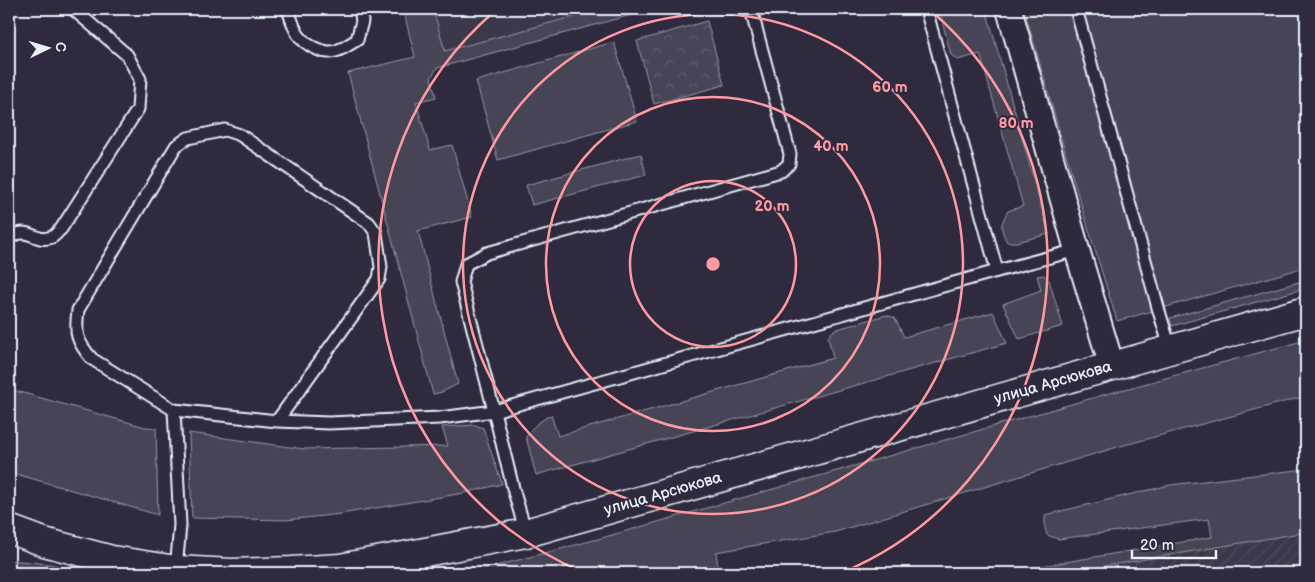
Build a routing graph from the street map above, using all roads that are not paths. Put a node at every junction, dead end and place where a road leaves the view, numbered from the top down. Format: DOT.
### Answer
graph roads {
  1 [pos="73,9"];
  2 [pos="288,9"];
  3 [pos="360,9"];
  4 [pos="926,9"];
  5 [pos="1009,9"];
  6 [pos="1076,9"];
  7 [pos="753,17"];
  8 [pos="9,238"];
  9 [pos="1077,250"];
  10 [pos="997,271"];
  11 [pos="1306,312"];
  12 [pos="1171,350"];
  13 [pos="1112,367"];
  14 [pos="174,410"];
  15 [pos="494,411"];
  16 [pos="277,421"];
  17 [pos="9,529"];
  18 [pos="526,533"];
  19 [pos="176,570"];
  1 -- 8 [label="lane"];
  2 -- 3 [label="lane"];
  4 -- 10 [label="lane"];
  5 -- 9 [label="street"];
  6 -- 12 [label="lane"];
  7 -- 15 [label="lane"];
  9 -- 10 [label="lane"];
  9 -- 13 [label="street"];
  10 -- 15 [label="lane"];
  11 -- 12 [label="street, улица Арсюкова"];
  12 -- 13 [label="street, улица Арсюкова"];
  13 -- 18 [label="street, улица Арсюкова"];
  14 -- 16 [label="lane"];
  14 -- 16 [label="lane"];
  14 -- 19 [label="lane"];
  15 -- 16 [label="lane"];
  15 -- 18 [label="lane"];
  17 -- 19 [label="street, улица Арсюкова"];
  18 -- 19 [label="street, улица Арсюкова"];
}
